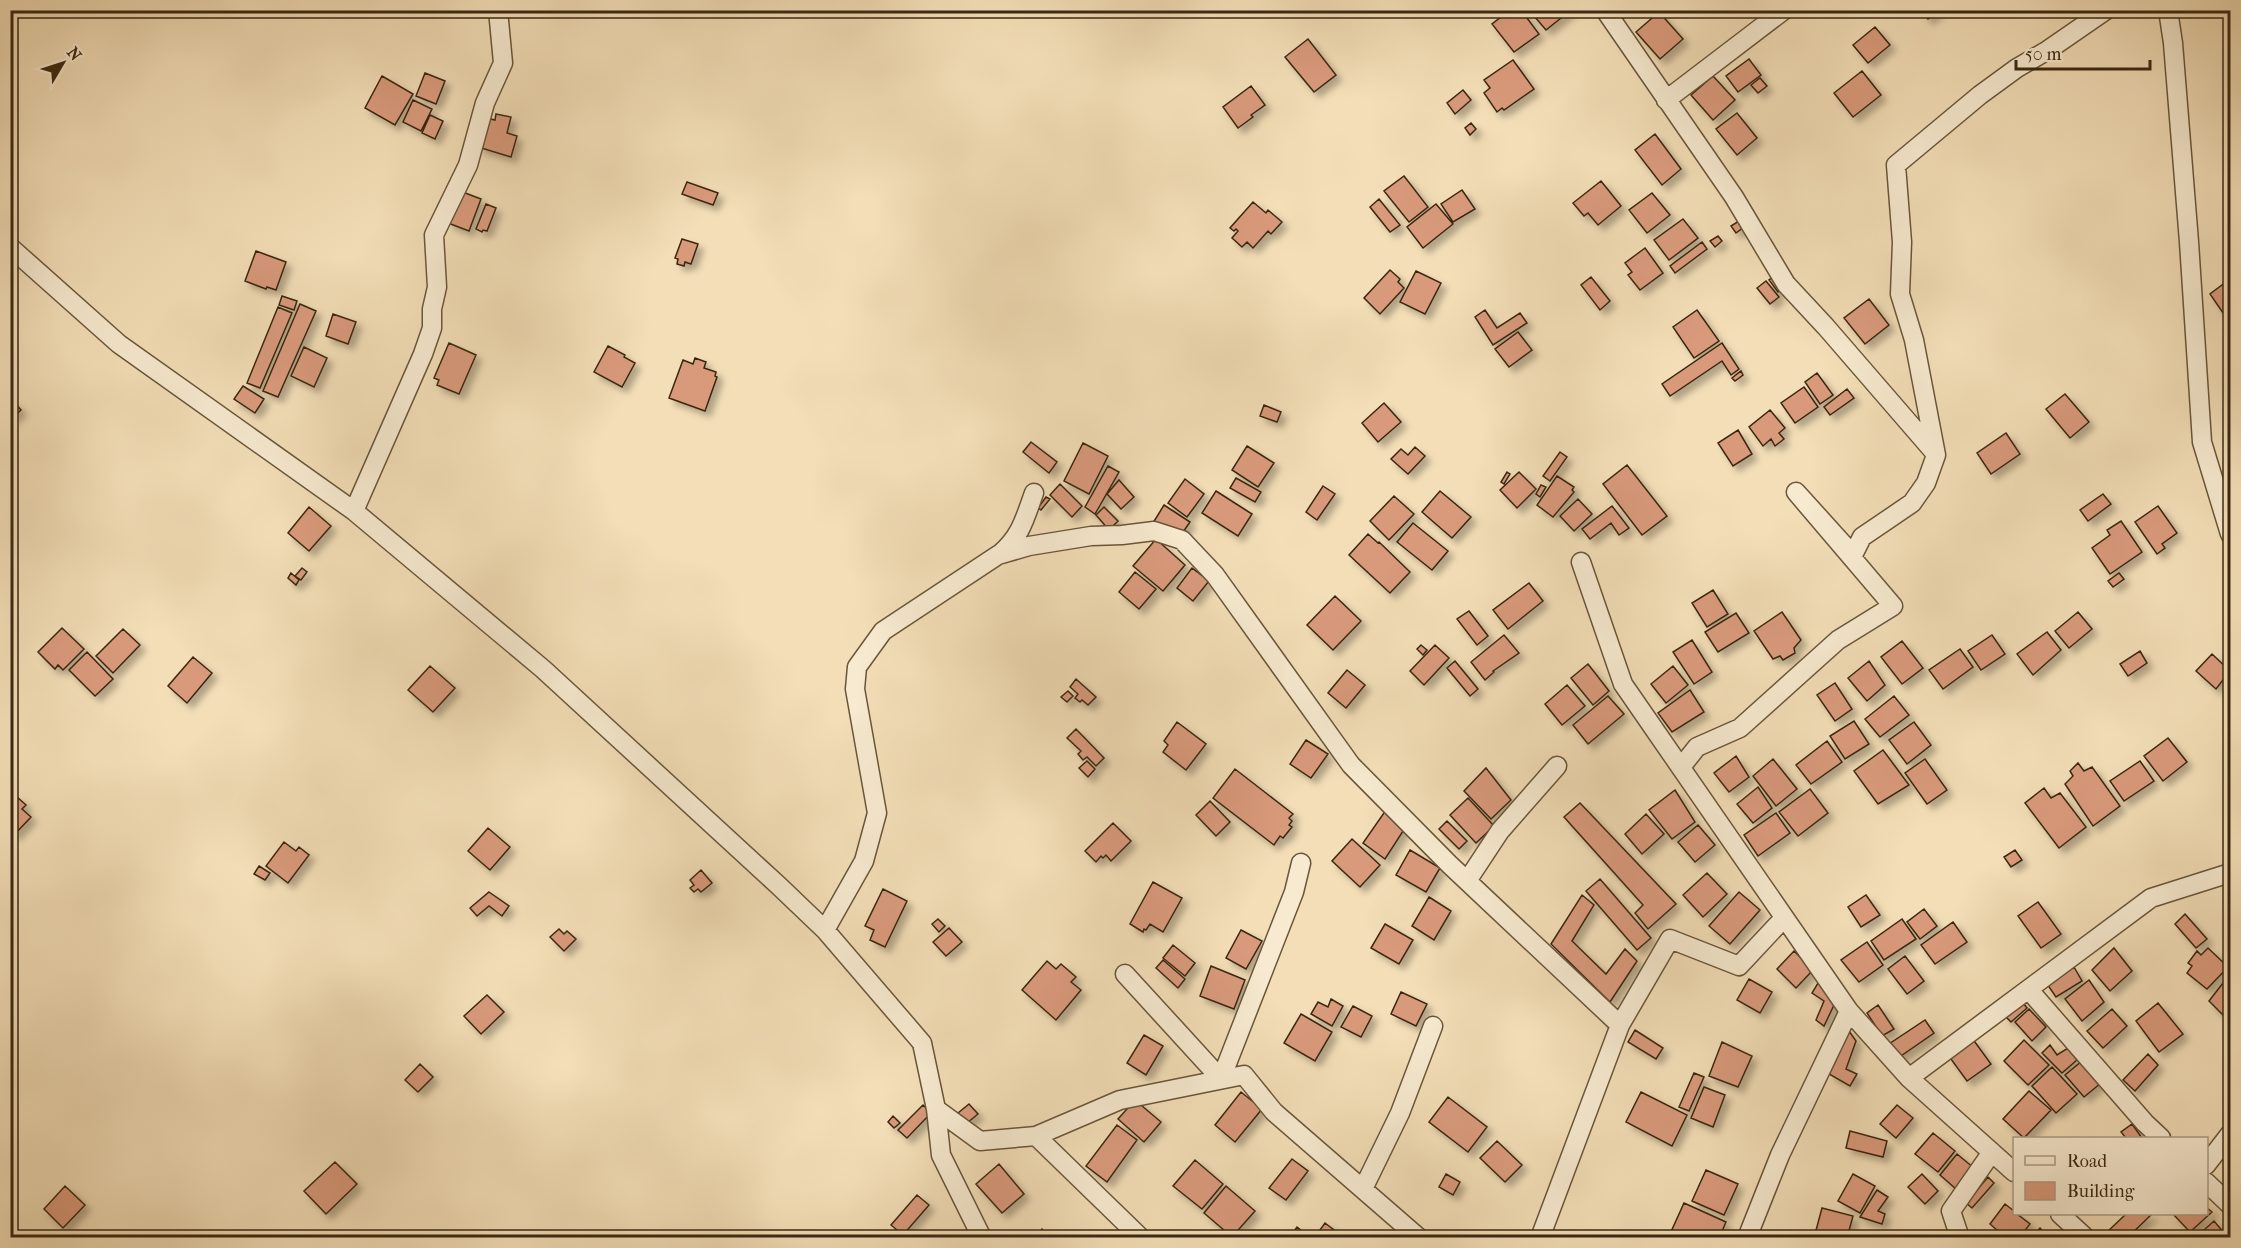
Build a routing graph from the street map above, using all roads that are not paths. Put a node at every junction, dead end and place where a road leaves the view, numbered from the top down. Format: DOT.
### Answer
graph roads {
  1 [pos="498,10"];
  2 [pos="1605,10"];
  3 [pos="1784,10"];
  4 [pos="2106,10"];
  5 [pos="2168,10"];
  6 [pos="1666,100"];
  7 [pos="10,247"];
  8 [pos="1936,455"];
  9 [pos="1034,493"];
  10 [pos="354,511"];
  11 [pos="2230,534"];
  12 [pos="998,555"];
  13 [pos="1581,562"];
  14 [pos="1557,766"];
  15 [pos="1681,767"];
  16 [pos="1301,863"];
  17 [pos="2230,873"];
  18 [pos="1467,881"];
  19 [pos="1784,918"];
  20 [pos="825,930"];
  21 [pos="1125,974"];
  22 [pos="2029,990"];
  23 [pos="1849,1011"];
  24 [pos="1620,1025"];
  25 [pos="1433,1026"];
  26 [pos="1909,1078"];
  27 [pos="1221,1079"];
  28 [pos="936,1109"];
  29 [pos="2230,1134"];
  30 [pos="1036,1136"];
  31 [pos="2160,1137"];
  32 [pos="1992,1152"];
  33 [pos="2208,1162"];
  34 [pos="2013,1171"];
  35 [pos="2208,1184"];
  36 [pos="1363,1189"];
  37 [pos="2230,1205"];
  38 [pos="2061,1215"];
  39 [pos="982,1238"];
  40 [pos="1141,1238"];
  41 [pos="1419,1238"];
  42 [pos="1540,1238"];
  43 [pos="1747,1238"];
  44 [pos="1960,1238"];
  45 [pos="2086,1238"];
  1 -- 10 [label="street"];
  2 -- 6 [label="street"];
  3 -- 6 [label="street"];
  4 -- 8 [label="street"];
  5 -- 11 [label="street"];
  6 -- 8 [label="street"];
  7 -- 10 [label="street"];
  8 -- 15 [label="street"];
  9 -- 12 [label="street"];
  10 -- 20 [label="street"];
  12 -- 18 [label="street"];
  12 -- 20 [label="street"];
  13 -- 15 [label="street"];
  14 -- 18 [label="street"];
  15 -- 19 [label="street"];
  16 -- 27 [label="street"];
  17 -- 22 [label="street"];
  18 -- 24 [label="street"];
  19 -- 23 [label="street"];
  19 -- 24 [label="street"];
  20 -- 28 [label="street"];
  21 -- 27 [label="street"];
  22 -- 26 [label="street"];
  22 -- 31 [label="street"];
  23 -- 26 [label="street"];
  23 -- 43 [label="street"];
  24 -- 42 [label="street"];
  25 -- 36 [label="street"];
  26 -- 32 [label="street"];
  27 -- 30 [label="street"];
  27 -- 36 [label="street"];
  28 -- 30 [label="street"];
  28 -- 39 [label="street"];
  29 -- 33 [label="street"];
  30 -- 40 [label="street"];
  32 -- 34 [label="street"];
  32 -- 44 [label="street"];
  35 -- 37 [label="street"];
  36 -- 41 [label="street"];
  38 -- 45 [label="street"];
}
